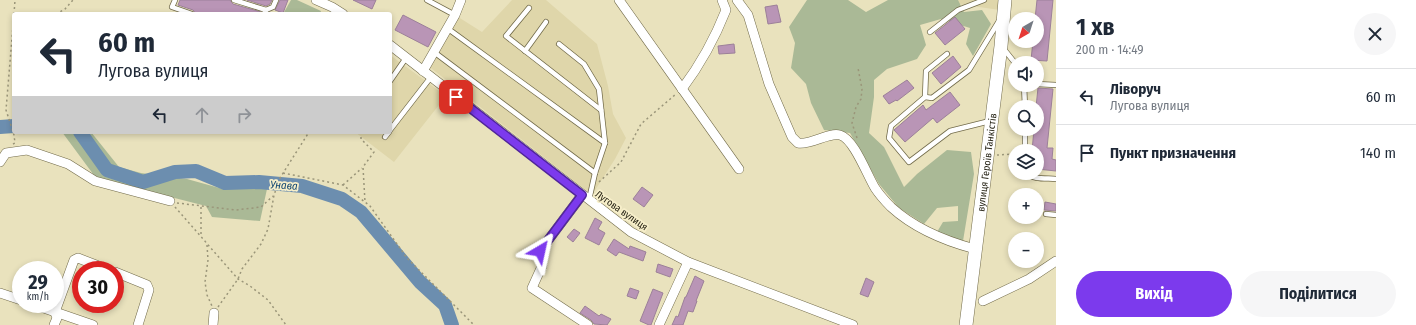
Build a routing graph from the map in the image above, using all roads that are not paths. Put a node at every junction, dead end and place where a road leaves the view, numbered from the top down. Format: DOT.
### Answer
graph roads {
  1 [pos="175,0"];
  2 [pos="234,0"];
  3 [pos="276,0"];
  4 [pos="316,0"];
  5 [pos="427,0"];
  6 [pos="461,0"];
  7 [pos="619,0"];
  8 [pos="722,0"];
  9 [pos="737,0"];
  10 [pos="984,0"];
  11 [pos="1005,6"];
  12 [pos="529,8"];
  13 [pos="186,12"];
  14 [pos="265,12"];
  15 [pos="340,12"];
  16 [pos="455,15"];
  17 [pos="546,22"];
  18 [pos="447,28"];
  19 [pos="930,32"];
  20 [pos="559,44"];
  21 [pos="1001,46"];
  22 [pos="392,47"];
  23 [pos="525,51"];
  24 [pos="434,52"];
  25 [pos="947,54"];
  26 [pos="1009,56"];
  27 [pos="406,58"];
  28 [pos="423,71"];
  29 [pos="431,77"];
  30 [pos="392,78"];
  31 [pos="1044,84"];
  32 [pos="1056,85"];
  33 [pos="682,89"];
  34 [pos="924,97"];
  35 [pos="601,110"];
  36 [pos="991,121"];
  37 [pos="392,127"];
  38 [pos="387,134"];
  39 [pos="385,137"];
  40 [pos="605,143"];
  41 [pos="0,162"];
  42 [pos="739,169"];
  43 [pos="595,173"];
  44 [pos="1044,178"];
  45 [pos="1056,179"];
  46 [pos="582,195"];
  47 [pos="589,200"];
  48 [pos="170,201"];
  49 [pos="1046,214"];
  50 [pos="1056,215"];
  51 [pos="975,249"];
  52 [pos="74,261"];
  53 [pos="86,261"];
  54 [pos="1056,261"];
  55 [pos="688,262"];
  56 [pos="72,265"];
  57 [pos="124,276"];
  58 [pos="64,287"];
  59 [pos="0,293"];
  60 [pos="12,297"];
  61 [pos="983,301"];
  62 [pos="55,313"];
  63 [pos="58,313"];
  64 [pos="214,313"];
  65 [pos="54,325"];
  66 [pos="94,325"];
  67 [pos="138,325"];
  68 [pos="213,325"];
  69 [pos="588,325"];
  70 [pos="659,325"];
  71 [pos="853,325"];
  72 [pos="966,325"];
  1 -- 13 [label="lane"];
  2 -- 14 [label="lane"];
  3 -- 14 [label="lane"];
  4 -- 15 [label="street"];
  5 -- 16 [label="lane"];
  6 -- 16 [label="street"];
  7 -- 33 [label="street"];
  8 -- 33 [label="street"];
  9 -- 51 [label="street"];
  10 -- 19 [label="lane"];
  11 -- 21 [label="main road, вулиця Героїв Танкістів"];
  11 -- 34 [label="lane"];
  12 -- 23 [label="lane"];
  16 -- 18 [label="street"];
  17 -- 23 [label="lane"];
  18 -- 24 [label="street"];
  18 -- 40 [label="lane"];
  20 -- 35 [label="lane"];
  21 -- 26 [label="lane"];
  21 -- 36 [label="main road, вулиця Героїв Танкістів"];
  22 -- 27 [label="street, Лугова вулиця"];
  23 -- 35 [label="lane"];
  24 -- 28 [label="street"];
  24 -- 43 [label="lane"];
  25 -- 34 [label="lane"];
  27 -- 28 [label="street, Лугова вулиця"];
  27 -- 30 [label="lane"];
  28 -- 29 [label="street, Лугова вулиця"];
  29 -- 37 [label="lane"];
  29 -- 46 [label="street, Лугова вулиця"];
  31 -- 32 [label="lane"];
  33 -- 42 [label="street"];
  34 -- 36 [label="lane"];
  35 -- 40 [label="lane"];
  36 -- 51 [label="main road, вулиця Героїв Танкістів"];
  38 -- 39 [label="lane"];
  40 -- 43 [label="lane"];
  41 -- 48 [label="street"];
  43 -- 47 [label="lane"];
  44 -- 45 [label="lane"];
  46 -- 47 [label="street, Лугова вулиця"];
  46 -- 69 [label="street"];
  47 -- 55 [label="street, Лугова вулиця"];
  49 -- 50 [label="lane"];
  51 -- 72 [label="main road, вулиця Героїв Танкістів"];
  52 -- 53 [label="street"];
  54 -- 61 [label="street"];
  55 -- 70 [label="street"];
  55 -- 71 [label="street, Лугова вулиця"];
  56 -- 58 [label="street"];
  57 -- 67 [label="street"];
  59 -- 60 [label="street"];
  62 -- 65 [label="street"];
  63 -- 66 [label="street"];
  64 -- 68 [label="street"];
}
